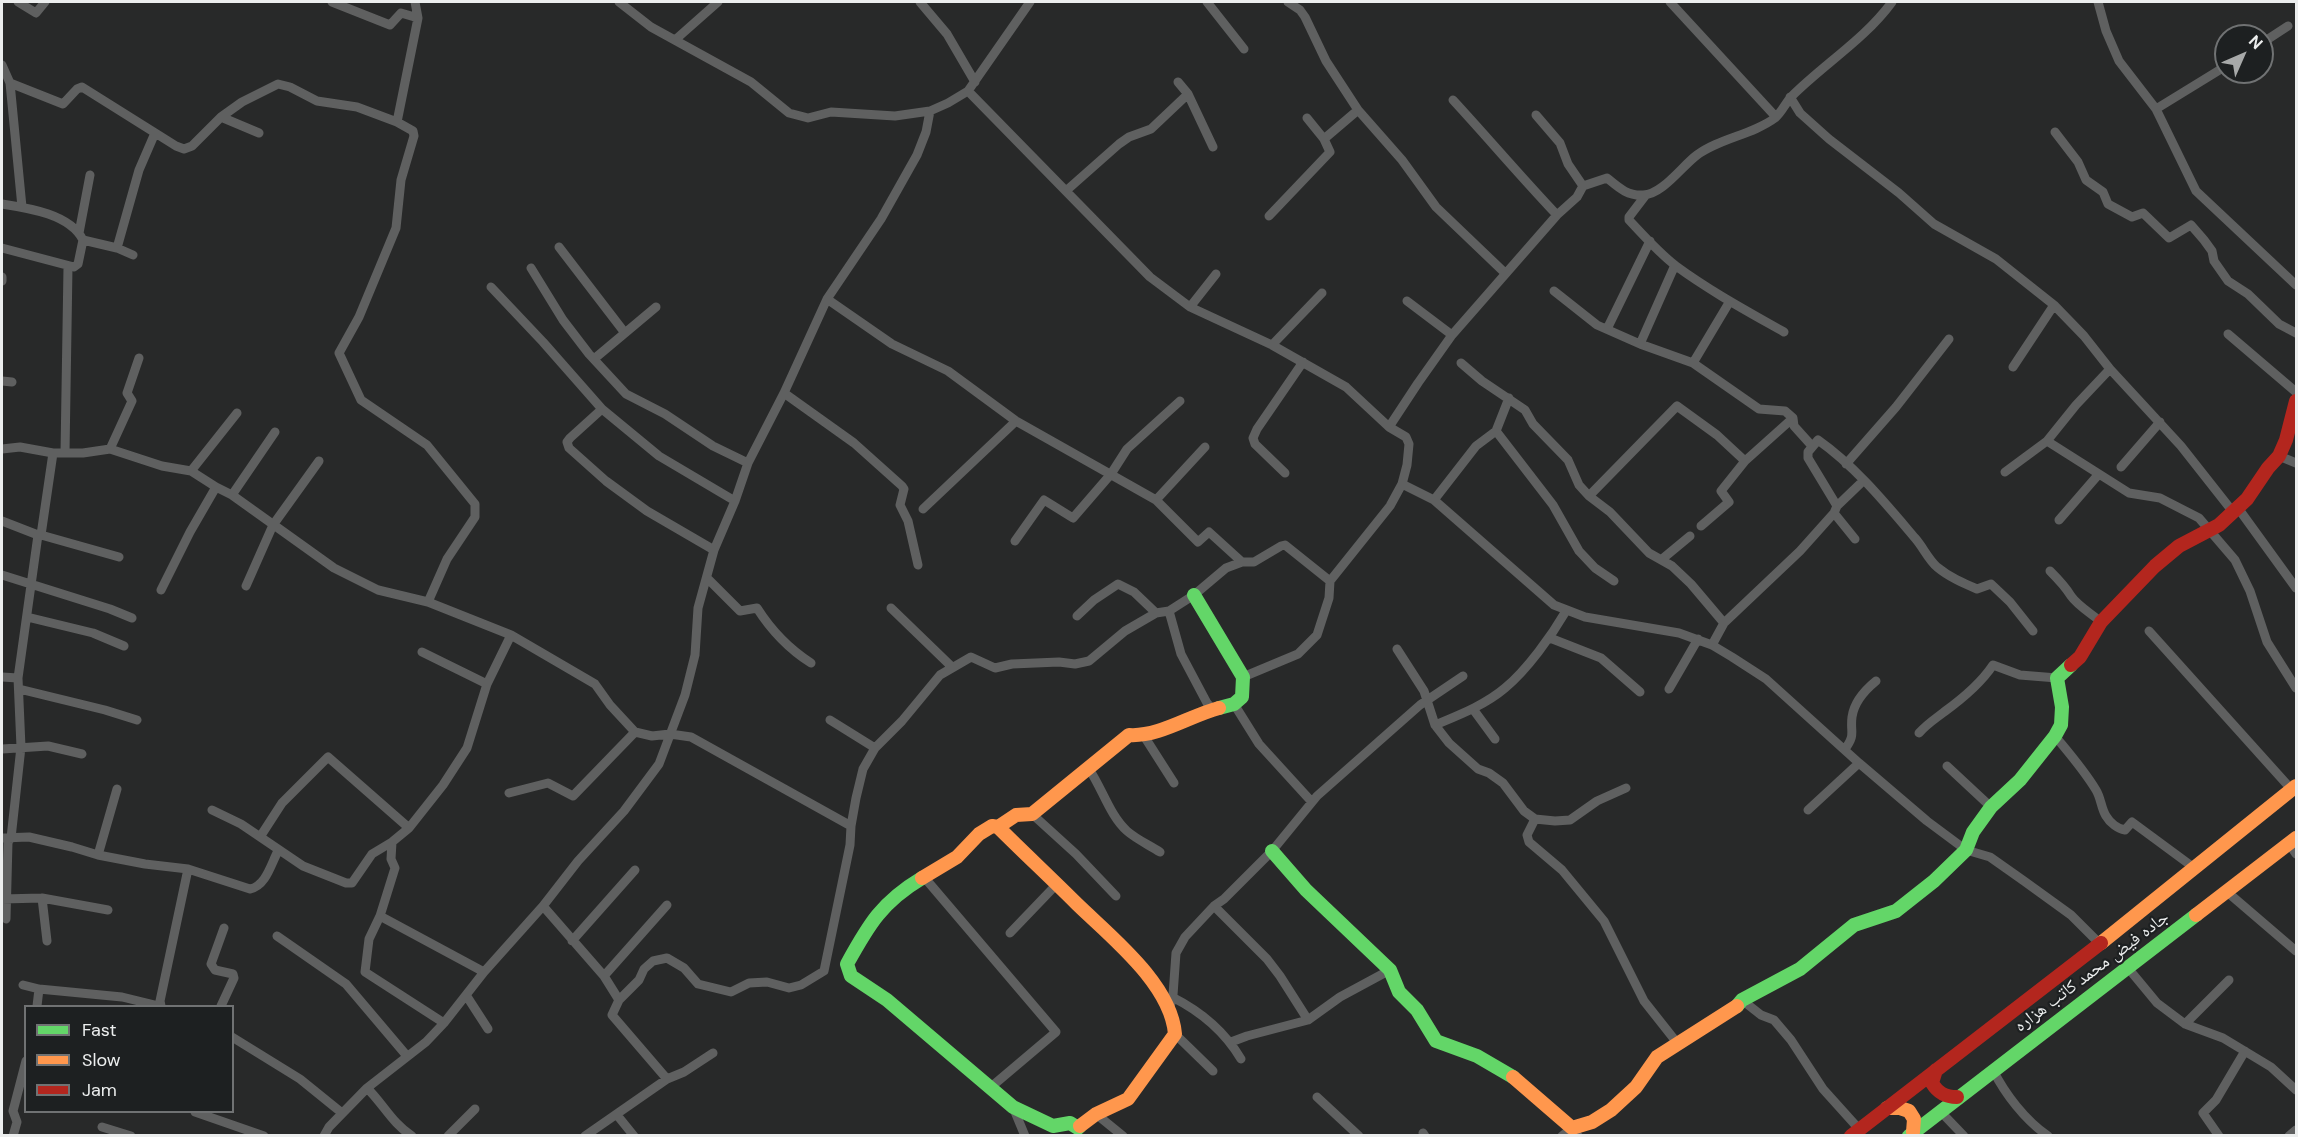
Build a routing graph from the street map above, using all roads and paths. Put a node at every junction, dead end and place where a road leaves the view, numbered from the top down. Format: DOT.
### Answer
graph roads {
  1 [pos="18,2"];
  2 [pos="45,2"];
  3 [pos="332,2"];
  4 [pos="415,2"];
  5 [pos="619,2"];
  6 [pos="718,2"];
  7 [pos="920,2"];
  8 [pos="1030,2"];
  9 [pos="1207,2"];
  10 [pos="1288,2"];
  11 [pos="1670,2"];
  12 [pos="1892,2"];
  13 [pos="2098,2"];
  14 [pos="418,18"];
  15 [pos="2288,26"];
  16 [pos="2274,35"];
  17 [pos="675,40"];
  18 [pos="1244,49"];
  19 [pos="2,65"];
  20 [pos="2214,74"];
  21 [pos="975,82"];
  22 [pos="1178,82"];
  23 [pos="10,83"];
  24 [pos="968,91"];
  25 [pos="1188,94"];
  26 [pos="1790,97"];
  27 [pos="1453,100"];
  28 [pos="1358,110"];
  29 [pos="2156,110"];
  30 [pos="930,111"];
  31 [pos="1536,115"];
  32 [pos="221,117"];
  33 [pos="1776,117"];
  34 [pos="1307,118"];
  35 [pos="397,122"];
  36 [pos="2055,132"];
  37 [pos="155,133"];
  38 [pos="259,133"];
  39 [pos="1323,139"];
  40 [pos="1213,147"];
  41 [pos="90,175"];
  42 [pos="1583,186"];
  43 [pos="1067,190"];
  44 [pos="1645,196"];
  45 [pos="2,204"];
  46 [pos="21,207"];
  47 [pos="1557,214"];
  48 [pos="1269,216"];
  49 [pos="81,236"];
  50 [pos="1650,241"];
  51 [pos="559,247"];
  52 [pos="2,248"];
  53 [pos="117,248"];
  54 [pos="133,255"];
  55 [pos="1675,265"];
  56 [pos="68,267"];
  57 [pos="531,268"];
  58 [pos="2296,270"];
  59 [pos="1505,273"];
  60 [pos="1216,274"];
  61 [pos="2288,278"];
  62 [pos="2296,285"];
  63 [pos="490,287"];
  64 [pos="1554,291"];
  65 [pos="1322,293"];
  66 [pos="827,299"];
  67 [pos="1730,301"];
  68 [pos="1407,302"];
  69 [pos="2054,305"];
  70 [pos="1190,306"];
  71 [pos="656,307"];
  72 [pos="1607,329"];
  73 [pos="1784,332"];
  74 [pos="625,333"];
  75 [pos="2296,333"];
  76 [pos="2228,334"];
  77 [pos="1452,335"];
  78 [pos="1949,339"];
  79 [pos="1640,344"];
  80 [pos="1272,345"];
  81 [pos="139,358"];
  82 [pos="594,359"];
  83 [pos="1303,362"];
  84 [pos="1461,363"];
  85 [pos="1693,363"];
  86 [pos="2013,367"];
  87 [pos="2110,369"];
  88 [pos="2296,392"];
  89 [pos="784,393"];
  90 [pos="1509,398"];
  91 [pos="1180,401"];
  92 [pos="2296,401"];
  93 [pos="602,409"];
  94 [pos="237,413"];
  95 [pos="1793,418"];
  96 [pos="1016,421"];
  97 [pos="2160,422"];
  98 [pos="1389,428"];
  99 [pos="1496,431"];
  100 [pos="275,432"];
  101 [pos="2048,441"];
  102 [pos="1812,446"];
  103 [pos="1205,447"];
  104 [pos="110,448"];
  105 [pos="2,449"];
  106 [pos="53,453"];
  107 [pos="65,453"];
  108 [pos="2279,456"];
  109 [pos="319,460"];
  110 [pos="1745,461"];
  111 [pos="748,463"];
  112 [pos="2296,463"];
  113 [pos="1846,464"];
  114 [pos="2121,467"];
  115 [pos="191,471"];
  116 [pos="1285,472"];
  117 [pos="2005,472"];
  118 [pos="1111,474"];
  119 [pos="2098,475"];
  120 [pos="1863,481"];
  121 [pos="1402,484"];
  122 [pos="216,487"];
  123 [pos="232,495"];
  124 [pos="1589,496"];
  125 [pos="1156,500"];
  126 [pos="1434,500"];
  127 [pos="735,501"];
  128 [pos="923,509"];
  129 [pos="1836,509"];
  130 [pos="2236,510"];
  131 [pos="2059,520"];
  132 [pos="2,521"];
  133 [pos="273,525"];
  134 [pos="1701,526"];
  135 [pos="2209,531"];
  136 [pos="40,535"];
  137 [pos="1690,536"];
  138 [pos="1855,539"];
  139 [pos="1015,541"];
  140 [pos="714,550"];
  141 [pos="119,557"];
  142 [pos="1661,560"];
  143 [pos="1242,562"];
  144 [pos="918,565"];
  145 [pos="2050,571"];
  146 [pos="2,575"];
  147 [pos="706,578"];
  148 [pos="1330,581"];
  149 [pos="1614,581"];
  150 [pos="30,586"];
  151 [pos="246,586"];
  152 [pos="2296,588"];
  153 [pos="161,590"];
  154 [pos="1194,594"];
  155 [pos="428,602"];
  156 [pos="891,608"];
  157 [pos="1566,611"];
  158 [pos="1169,612"];
  159 [pos="1156,613"];
  160 [pos="1077,616"];
  161 [pos="27,617"];
  162 [pos="132,618"];
  163 [pos="2101,622"];
  164 [pos="1724,623"];
  165 [pos="2033,630"];
  166 [pos="2149,631"];
  167 [pos="511,635"];
  168 [pos="1550,638"];
  169 [pos="1698,639"];
  170 [pos="1712,645"];
  171 [pos="124,646"];
  172 [pos="1397,649"];
  173 [pos="422,652"];
  174 [pos="811,663"];
  175 [pos="952,668"];
  176 [pos="1463,676"];
  177 [pos="2,677"];
  178 [pos="1243,677"];
  179 [pos="18,678"];
  180 [pos="2057,678"];
  181 [pos="1876,681"];
  182 [pos="487,684"];
  183 [pos="2296,688"];
  184 [pos="19,689"];
  185 [pos="1669,689"];
  186 [pos="1640,692"];
  187 [pos="1427,700"];
  188 [pos="1234,704"];
  189 [pos="1473,709"];
  190 [pos="1213,710"];
  191 [pos="137,720"];
  192 [pos="830,720"];
  193 [pos="1435,725"];
  194 [pos="635,732"];
  195 [pos="1919,733"];
  196 [pos="670,734"];
  197 [pos="1144,736"];
  198 [pos="2055,736"];
  199 [pos="1495,740"];
  200 [pos="21,747"];
  201 [pos="875,748"];
  202 [pos="2,749"];
  203 [pos="1845,749"];
  204 [pos="82,754"];
  205 [pos="1859,763"];
  206 [pos="1947,766"];
  207 [pos="1089,769"];
  208 [pos="1174,783"];
  209 [pos="1626,788"];
  210 [pos="2294,788"];
  211 [pos="117,789"];
  212 [pos="509,793"];
  213 [pos="1311,801"];
  214 [pos="1991,807"];
  215 [pos="212,810"];
  216 [pos="1808,810"];
  217 [pos="1032,814"];
  218 [pos="1535,819"];
  219 [pos="850,826"];
  220 [pos="998,827"];
  221 [pos="409,828"];
  222 [pos="260,837"];
  223 [pos="6,838"];
  224 [pos="392,842"];
  225 [pos="2294,846"];
  226 [pos="278,850"];
  227 [pos="1966,850"];
  228 [pos="1272,851"];
  229 [pos="1160,852"];
  230 [pos="98,855"];
  231 [pos="2193,867"];
  232 [pos="188,869"];
  233 [pos="635,870"];
  234 [pos="924,877"];
  235 [pos="1056,885"];
  236 [pos="2226,891"];
  237 [pos="1116,896"];
  238 [pos="42,898"];
  239 [pos="5,899"];
  240 [pos="667,905"];
  241 [pos="543,906"];
  242 [pos="1214,906"];
  243 [pos="108,909"];
  244 [pos="380,916"];
  245 [pos="6,919"];
  246 [pos="224,928"];
  247 [pos="1010,933"];
  248 [pos="277,936"];
  249 [pos="47,941"];
  250 [pos="572,941"];
  251 [pos="2100,944"];
  252 [pos="2296,951"];
  253 [pos="2128,968"];
  254 [pos="1390,970"];
  255 [pos="484,972"];
  256 [pos="604,976"];
  257 [pos="2229,980"];
  258 [pos="23,985"];
  259 [pos="39,988"];
  260 [pos="466,995"];
  261 [pos="619,1000"];
  262 [pos="1742,1000"];
  263 [pos="121,1002"];
  264 [pos="1170,1004"];
  265 [pos="37,1005"];
  266 [pos="150,1005"];
  267 [pos="160,1005"];
  268 [pos="221,1005"];
  269 [pos="1308,1020"];
  270 [pos="444,1023"];
  271 [pos="2185,1024"];
  272 [pos="488,1029"];
  273 [pos="1175,1034"];
  274 [pos="234,1038"];
  275 [pos="1231,1042"];
  276 [pos="1678,1044"];
  277 [pos="2245,1051"];
  278 [pos="713,1053"];
  279 [pos="407,1056"];
  280 [pos="1241,1059"];
  281 [pos="24,1069"];
  282 [pos="1936,1070"];
  283 [pos="1993,1070"];
  284 [pos="1213,1071"];
  285 [pos="667,1079"];
  286 [pos="991,1087"];
  287 [pos="367,1088"];
  288 [pos="2296,1090"];
  289 [pos="1317,1097"];
  290 [pos="1957,1097"];
  291 [pos="1013,1107"];
  292 [pos="1887,1108"];
  293 [pos="475,1109"];
  294 [pos="1940,1111"];
  295 [pos="198,1113"];
  296 [pos="342,1113"];
  297 [pos="1096,1114"];
  298 [pos="617,1115"];
  299 [pos="102,1127"];
  300 [pos="2296,1130"];
  301 [pos="1078,1132"];
  302 [pos="1855,1132"];
  303 [pos="1570,1133"];
  304 [pos="1911,1134"];
  305 [pos="13,1136"];
  306 [pos="131,1136"];
  307 [pos="264,1136"];
  308 [pos="324,1136"];
  309 [pos="412,1136"];
  310 [pos="448,1136"];
  311 [pos="585,1136"];
  312 [pos="634,1136"];
  313 [pos="1024,1136"];
  314 [pos="1123,1136"];
  315 [pos="1359,1136"];
  316 [pos="1964,1136"];
  317 [pos="2048,1136"];
  318 [pos="2219,1136"];
  319 [pos="2289,1136"];
  1 -- 2 [label="street"];
  3 -- 14 [label="street"];
  4 -- 14 [label="street"];
  5 -- 17 [label="street"];
  6 -- 17 [label="street"];
  7 -- 21 [label="street"];
  8 -- 21 [label="street"];
  9 -- 18 [label="street"];
  10 -- 28 [label="street"];
  11 -- 33 [label="street"];
  12 -- 26 [label="street"];
  13 -- 29 [label="street"];
  14 -- 35 [label="street"];
  15 -- 16 [label="street"];
  17 -- 30 [label="street"];
  19 -- 23 [label="street"];
  20 -- 29 [label="street"];
  21 -- 24 [label="street"];
  22 -- 25 [label="street"];
  23 -- 37 [label="street"];
  23 -- 46 [label="street"];
  24 -- 30 [label="street"];
  24 -- 43 [label="street"];
  25 -- 40 [label="street"];
  25 -- 43 [label="street"];
  26 -- 33 [label="street"];
  26 -- 69 [label="street"];
  27 -- 47 [label="street"];
  28 -- 39 [label="street"];
  28 -- 59 [label="street"];
  29 -- 61 [label="street"];
  30 -- 66 [label="street"];
  31 -- 42 [label="street"];
  32 -- 35 [label="street"];
  32 -- 37 [label="street"];
  32 -- 38 [label="street"];
  33 -- 44 [label="street"];
  34 -- 39 [label="street"];
  35 -- 155 [label="street"];
  36 -- 75 [label="street"];
  37 -- 53 [label="street"];
  39 -- 48 [label="street"];
  41 -- 49 [label="street"];
  42 -- 44 [label="street"];
  42 -- 47 [label="street"];
  43 -- 70 [label="street"];
  44 -- 50 [label="street"];
  45 -- 46 [label="street"];
  46 -- 49 [label="street"];
  47 -- 59 [label="street"];
  49 -- 53 [label="street"];
  49 -- 56 [label="street"];
  50 -- 55 [label="street"];
  50 -- 72 [label="street"];
  51 -- 74 [label="street"];
  52 -- 56 [label="street"];
  53 -- 54 [label="street"];
  55 -- 67 [label="street"];
  55 -- 79 [label="street"];
  56 -- 107 [label="street"];
  57 -- 82 [label="street"];
  58 -- 61 [label="street"];
  59 -- 77 [label="street"];
  60 -- 70 [label="street"];
  61 -- 62 [label="street"];
  63 -- 93 [label="street"];
  64 -- 72 [label="street"];
  65 -- 80 [label="street"];
  66 -- 89 [label="street"];
  66 -- 96 [label="street"];
  67 -- 73 [label="street"];
  67 -- 85 [label="street"];
  68 -- 77 [label="street"];
  69 -- 86 [label="street"];
  69 -- 87 [label="street"];
  70 -- 80 [label="street"];
  71 -- 74 [label="street"];
  72 -- 79 [label="street"];
  74 -- 82 [label="street"];
  76 -- 88 [label="street"];
  77 -- 98 [label="street"];
  78 -- 113 [label="street"];
  79 -- 85 [label="street"];
  80 -- 83 [label="street"];
  81 -- 104 [label="street"];
  82 -- 111 [label="street"];
  83 -- 98 [label="street"];
  83 -- 116 [label="street"];
  84 -- 90 [label="street"];
  85 -- 95 [label="street"];
  87 -- 97 [label="street"];
  87 -- 101 [label="street"];
  89 -- 111 [label="street"];
  89 -- 144 [label="street"];
  90 -- 99 [label="street"];
  90 -- 124 [label="street"];
  91 -- 118 [label="street"];
  92 -- 108 [label="street"];
  93 -- 127 [label="street"];
  93 -- 140 [label="street"];
  94 -- 115 [label="street"];
  95 -- 102 [label="street"];
  95 -- 110 [label="street"];
  96 -- 118 [label="street"];
  96 -- 128 [label="street"];
  97 -- 114 [label="street"];
  97 -- 130 [label="street"];
  98 -- 121 [label="street"];
  99 -- 126 [label="street"];
  99 -- 149 [label="street"];
  100 -- 123 [label="street"];
  101 -- 117 [label="street"];
  101 -- 119 [label="street"];
  102 -- 113 [label="street"];
  102 -- 129 [label="street"];
  103 -- 125 [label="street"];
  104 -- 107 [label="street"];
  104 -- 115 [label="street"];
  105 -- 106 [label="street"];
  106 -- 107 [label="street"];
  106 -- 136 [label="street"];
  108 -- 112 [label="street"];
  108 -- 130 [label="street"];
  109 -- 133 [label="street"];
  110 -- 124 [label="street"];
  110 -- 134 [label="street"];
  111 -- 127 [label="street"];
  113 -- 120 [label="street"];
  115 -- 122 [label="street"];
  118 -- 125 [label="street"];
  118 -- 139 [label="street"];
  119 -- 131 [label="street"];
  119 -- 135 [label="street"];
  120 -- 129 [label="street"];
  120 -- 165 [label="street"];
  121 -- 126 [label="street"];
  121 -- 148 [label="street"];
  122 -- 123 [label="street"];
  122 -- 153 [label="street"];
  123 -- 133 [label="street"];
  124 -- 142 [label="street"];
  125 -- 143 [label="street"];
  126 -- 157 [label="street"];
  127 -- 140 [label="street"];
  129 -- 138 [label="street"];
  129 -- 164 [label="street"];
  130 -- 135 [label="street"];
  130 -- 152 [label="street"];
  132 -- 136 [label="street"];
  133 -- 151 [label="street"];
  133 -- 155 [label="street"];
  135 -- 163 [label="street"];
  135 -- 183 [label="street"];
  136 -- 141 [label="street"];
  136 -- 150 [label="street"];
  137 -- 142 [label="street"];
  140 -- 147 [label="street"];
  142 -- 164 [label="street"];
  143 -- 148 [label="street"];
  143 -- 154 [label="street"];
  145 -- 163 [label="street"];
  146 -- 150 [label="street"];
  147 -- 174 [label="street"];
  147 -- 196 [label="street"];
  148 -- 178 [label="street"];
  150 -- 161 [label="street"];
  150 -- 162 [label="street"];
  154 -- 158 [label="street"];
  154 -- 178 [label="street"];
  155 -- 167 [label="street"];
  156 -- 175 [label="street"];
  157 -- 168 [label="street"];
  157 -- 169 [label="street"];
  158 -- 159 [label="street"];
  158 -- 190 [label="street"];
  159 -- 160 [label="street"];
  159 -- 175 [label="street"];
  161 -- 171 [label="street"];
  161 -- 179 [label="street"];
  163 -- 180 [label="street"];
  164 -- 170 [label="street"];
  166 -- 210 [label="street"];
  167 -- 182 [label="street"];
  167 -- 194 [label="street"];
  168 -- 186 [label="street"];
  168 -- 189 [label="street"];
  169 -- 170 [label="street"];
  169 -- 185 [label="street"];
  170 -- 203 [label="street"];
  172 -- 187 [label="street"];
  173 -- 182 [label="street"];
  175 -- 201 [label="street"];
  176 -- 187 [label="street"];
  177 -- 179 [label="street"];
  178 -- 188 [label="street"];
  179 -- 184 [label="street"];
  180 -- 195 [label="street"];
  180 -- 198 [label="street"];
  181 -- 203 [label="street"];
  182 -- 221 [label="street"];
  184 -- 191 [label="street"];
  184 -- 200 [label="street"];
  187 -- 193 [label="street"];
  187 -- 213 [label="street"];
  188 -- 190 [label="street"];
  188 -- 213 [label="street"];
  189 -- 193 [label="street"];
  189 -- 199 [label="street"];
  190 -- 197 [label="street"];
  192 -- 201 [label="street"];
  193 -- 218 [label="street"];
  194 -- 196 [label="street"];
  194 -- 212 [label="street"];
  196 -- 219 [label="street"];
  196 -- 241 [label="street"];
  197 -- 207 [label="street"];
  197 -- 208 [label="street"];
  198 -- 214 [label="street"];
  198 -- 231 [label="street"];
  200 -- 202 [label="street"];
  200 -- 204 [label="street"];
  200 -- 223 [label="street"];
  201 -- 219 [label="street"];
  203 -- 205 [label="street"];
  205 -- 216 [label="street"];
  205 -- 227 [label="street"];
  206 -- 214 [label="street"];
  207 -- 217 [label="street"];
  207 -- 229 [label="street"];
  209 -- 218 [label="street"];
  210 -- 231 [label="street"];
  211 -- 230 [label="street"];
  213 -- 228 [label="street"];
  214 -- 227 [label="street"];
  215 -- 222 [label="street"];
  217 -- 220 [label="street"];
  217 -- 237 [label="street"];
  218 -- 276 [label="street"];
  219 -- 261 [label="street"];
  220 -- 234 [label="street"];
  220 -- 235 [label="street"];
  221 -- 222 [label="street"];
  221 -- 224 [label="street"];
  222 -- 226 [label="street"];
  223 -- 230 [label="street"];
  223 -- 239 [label="street"];
  224 -- 226 [label="street"];
  224 -- 244 [label="street"];
  225 -- 236 [label="street, جاده فیض محمد کاتب هزاره"];
  226 -- 232 [label="street"];
  227 -- 251 [label="street"];
  227 -- 262 [label="street"];
  228 -- 242 [label="street"];
  228 -- 254 [label="street"];
  230 -- 232 [label="street"];
  231 -- 251 [label="street"];
  232 -- 267 [label="street"];
  233 -- 250 [label="street"];
  234 -- 286 [label="street"];
  234 -- 286 [label="street"];
  235 -- 247 [label="street"];
  235 -- 264 [label="street"];
  236 -- 252 [label="street"];
  236 -- 253 [label="street, جاده فیض محمد کاتب هزاره"];
  238 -- 239 [label="street"];
  238 -- 243 [label="street"];
  238 -- 249 [label="street"];
  239 -- 245 [label="street"];
  240 -- 256 [label="street"];
  241 -- 250 [label="street"];
  241 -- 255 [label="street"];
  242 -- 264 [label="street"];
  242 -- 269 [label="street"];
  244 -- 255 [label="street"];
  244 -- 270 [label="street"];
  246 -- 268 [label="street"];
  248 -- 279 [label="street"];
  250 -- 256 [label="street"];
  251 -- 282 [label="street"];
  253 -- 271 [label="street"];
  253 -- 283 [label="street, جاده فیض محمد کاتب هزاره"];
  254 -- 269 [label="street"];
  254 -- 303 [label="street"];
  255 -- 260 [label="street"];
  256 -- 261 [label="street"];
  257 -- 271 [label="street"];
  258 -- 259 [label="street"];
  259 -- 263 [label="street"];
  259 -- 265 [label="street"];
  260 -- 270 [label="street"];
  260 -- 272 [label="street"];
  261 -- 285 [label="street"];
  262 -- 276 [label="street"];
  262 -- 302 [label="street"];
  263 -- 266 [label="street"];
  264 -- 273 [label="street"];
  264 -- 275 [label="street"];
  269 -- 275 [label="street"];
  270 -- 279 [label="street"];
  271 -- 277 [label="street"];
  273 -- 284 [label="street"];
  273 -- 297 [label="street"];
  274 -- 296 [label="street"];
  275 -- 280 [label="street"];
  276 -- 303 [label="street"];
  277 -- 288 [label="street"];
  277 -- 318 [label="street"];
  278 -- 285 [label="street"];
  279 -- 287 [label="street"];
  281 -- 305 [label="street"];
  282 -- 290 [label="street"];
  282 -- 292 [label="street"];
  283 -- 290 [label="street, جاده فیض محمد کاتب هزاره"];
  283 -- 317 [label="street"];
  285 -- 298 [label="street"];
  286 -- 291 [label="street"];
  287 -- 296 [label="street"];
  287 -- 309 [label="street"];
  289 -- 315 [label="street"];
  290 -- 294 [label="street, جاده فیض محمد کاتب هزاره"];
  291 -- 301 [label="street"];
  291 -- 313 [label="street"];
  292 -- 302 [label="street"];
  292 -- 304 [label="street"];
  293 -- 310 [label="street"];
  294 -- 304 [label="street, جاده فیض محمد کاتب هزاره"];
  294 -- 316 [label="street"];
  295 -- 307 [label="street"];
  296 -- 308 [label="street"];
  297 -- 301 [label="street"];
  297 -- 314 [label="street"];
  298 -- 311 [label="street"];
  298 -- 312 [label="street"];
  299 -- 306 [label="street"];
  300 -- 319 [label="street"];
}
